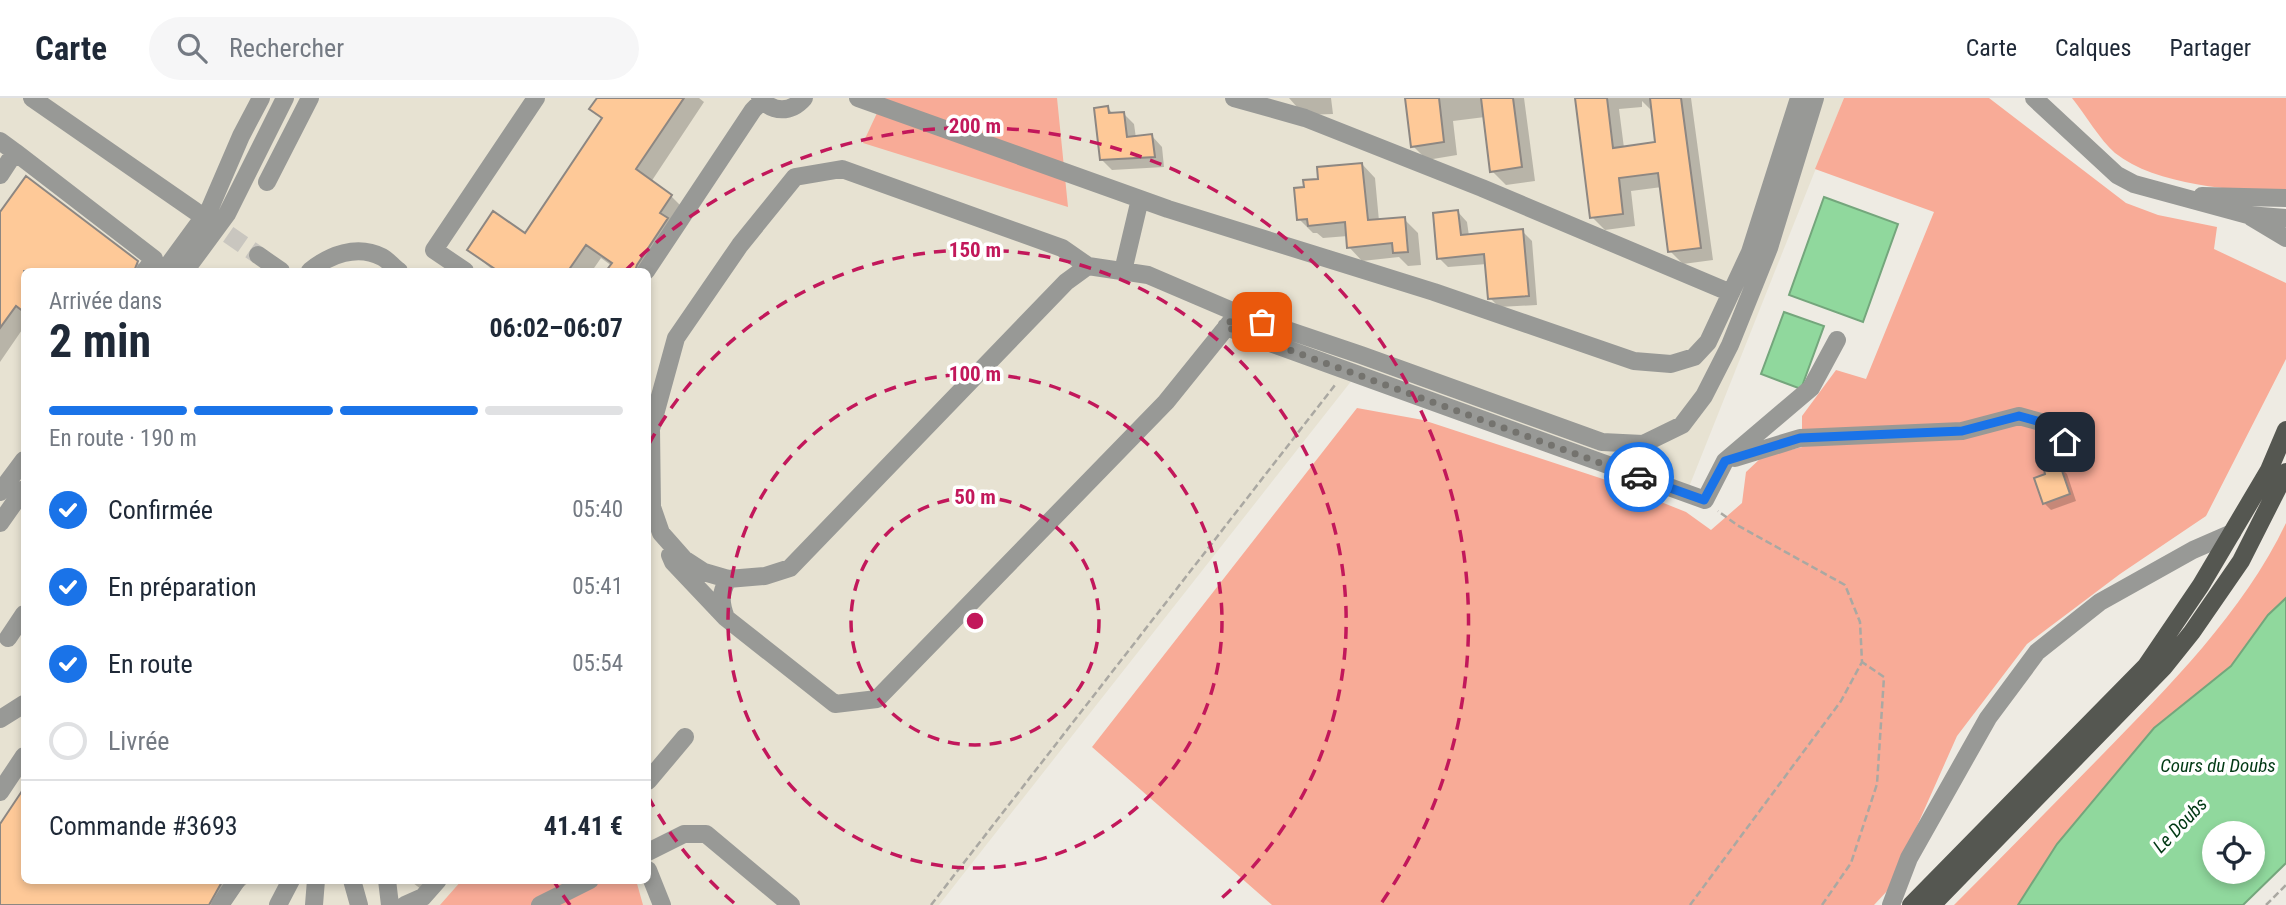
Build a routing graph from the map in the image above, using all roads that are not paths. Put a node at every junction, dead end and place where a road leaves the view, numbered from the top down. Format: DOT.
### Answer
graph roads {
  1 [pos="32,98"];
  2 [pos="261,98"];
  3 [pos="285,98"];
  4 [pos="310,98"];
  5 [pos="536,98"];
  6 [pos="804,98"];
  7 [pos="859,98"];
  8 [pos="1234,98"];
  9 [pos="1790,98"];
  10 [pos="1799,98"];
  11 [pos="1815,98"];
  12 [pos="2034,98"];
  13 [pos="761,100"];
  14 [pos="1792,117"];
  15 [pos="0,141"];
  16 [pos="15,152"];
  17 [pos="0,175"];
  18 [pos="267,182"];
  19 [pos="2175,195"];
  20 [pos="2286,198"];
  21 [pos="1139,199"];
  22 [pos="195,211"];
  23 [pos="2248,215"];
  24 [pos="2286,218"];
  25 [pos="2286,238"];
  26 [pos="258,255"];
  27 [pos="1088,266"];
  28 [pos="147,268"];
  29 [pos="166,268"];
  30 [pos="187,268"];
  31 [pos="277,268"];
  32 [pos="313,268"];
  33 [pos="395,268"];
  34 [pos="461,268"];
  35 [pos="648,268"];
  36 [pos="1123,271"];
  37 [pos="1731,293"];
  38 [pos="1232,320"];
  39 [pos="1837,340"];
  40 [pos="2286,430"];
  41 [pos="2065,442"];
  42 [pos="1725,461"];
  43 [pos="21,464"];
  44 [pos="2286,472"];
  45 [pos="0,492"];
  46 [pos="21,493"];
  47 [pos="0,523"];
  48 [pos="661,533"];
  49 [pos="2232,533"];
  50 [pos="728,579"];
  51 [pos="21,618"];
  52 [pos="726,618"];
  53 [pos="8,638"];
  54 [pos="21,706"];
  55 [pos="0,719"];
  56 [pos="685,737"];
  57 [pos="21,760"];
  58 [pos="651,777"];
  59 [pos="0,792"];
  60 [pos="651,850"];
  61 [pos="651,878"];
  62 [pos="234,884"];
  63 [pos="289,884"];
  64 [pos="316,884"];
  65 [pos="353,884"];
  66 [pos="387,884"];
  67 [pos="434,884"];
  68 [pos="582,884"];
  69 [pos="220,905"];
  70 [pos="278,905"];
  71 [pos="314,905"];
  72 [pos="359,905"];
  73 [pos="390,905"];
  74 [pos="405,905"];
  75 [pos="540,905"];
  76 [pos="662,905"];
  77 [pos="791,905"];
  78 [pos="1891,905"];
  79 [pos="1912,905"];
  80 [pos="1932,905"];
  1 -- 22 [label="street"];
  2 -- 29 [label="street"];
  3 -- 30 [label="street"];
  4 -- 18 [label="street"];
  5 -- 34 [label="street"];
  6 -- 13 [label="street"];
  7 -- 21 [label="street"];
  8 -- 37 [label="street"];
  9 -- 14 [label="street"];
  10 -- 14 [label="street"];
  11 -- 38 [label="street"];
  12 -- 19 [label="street"];
  13 -- 35 [label="street"];
  14 -- 37 [label="street"];
  15 -- 16 [label="street"];
  16 -- 17 [label="street"];
  16 -- 28 [label="street"];
  19 -- 20 [label="street"];
  19 -- 23 [label="street"];
  21 -- 36 [label="street"];
  21 -- 37 [label="street"];
  23 -- 24 [label="street"];
  23 -- 25 [label="street"];
  26 -- 31 [label="street"];
  27 -- 36 [label="street"];
  27 -- 48 [label="street"];
  27 -- 50 [label="street"];
  32 -- 33 [label="street"];
  36 -- 38 [label="street"];
  38 -- 42 [label="street"];
  38 -- 52 [label="street"];
  39 -- 42 [label="street"];
  40 -- 49 [label="main road"];
  41 -- 42 [label="street"];
  43 -- 45 [label="street"];
  44 -- 80 [label="main road"];
  46 -- 47 [label="street"];
  48 -- 50 [label="street"];
  48 -- 52 [label="street"];
  49 -- 78 [label="street"];
  49 -- 79 [label="main road"];
  50 -- 52 [label="street"];
  51 -- 53 [label="street"];
  54 -- 55 [label="street"];
  56 -- 58 [label="street"];
  57 -- 59 [label="street"];
  60 -- 77 [label="street"];
  61 -- 76 [label="street"];
  62 -- 69 [label="street"];
  63 -- 70 [label="street"];
  64 -- 71 [label="street"];
  65 -- 72 [label="street"];
  66 -- 73 [label="street"];
  67 -- 74 [label="street"];
  68 -- 75 [label="street"];
}
